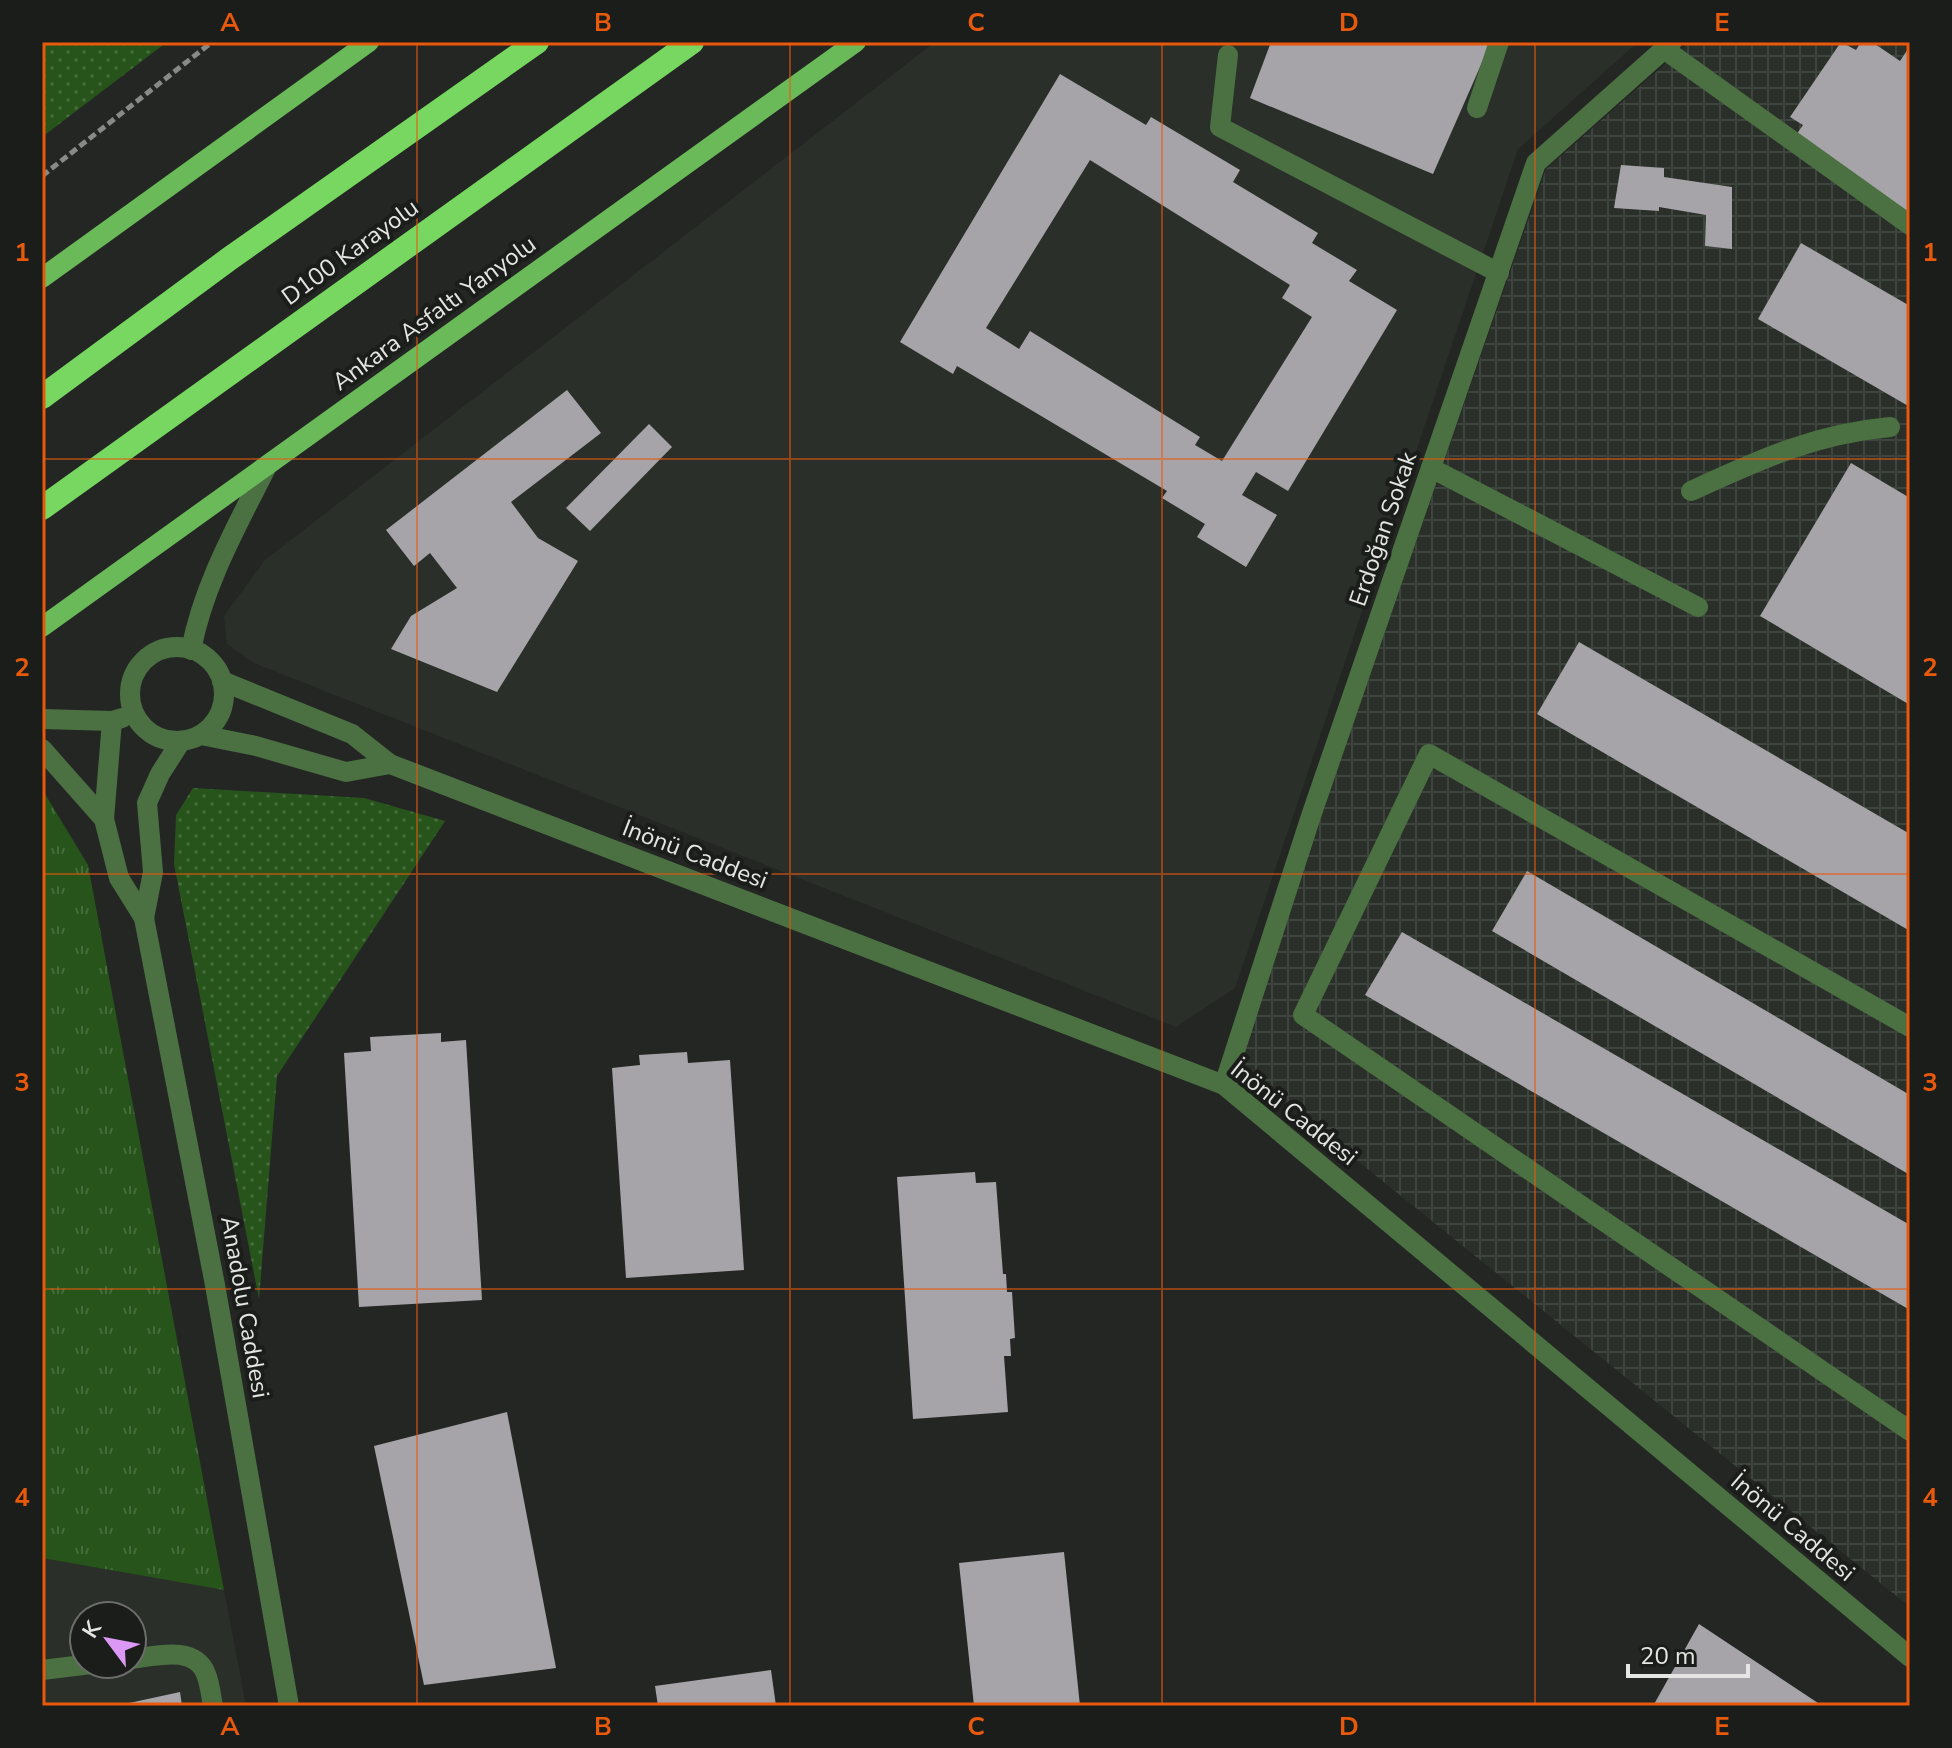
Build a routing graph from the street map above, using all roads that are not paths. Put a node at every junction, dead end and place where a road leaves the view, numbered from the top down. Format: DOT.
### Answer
graph roads {
  1 [pos="369,42"];
  2 [pos="537,42"];
  3 [pos="692,42"];
  4 [pos="856,42"];
  5 [pos="1499,42"];
  6 [pos="1668,46"];
  7 [pos="1228,55"];
  8 [pos="1477,108"];
  9 [pos="1910,225"];
  10 [pos="1499,273"];
  11 [pos="42,278"];
  12 [pos="42,397"];
  13 [pos="1890,427"];
  14 [pos="267,466"];
  15 [pos="1431,468"];
  16 [pos="1691,491"];
  17 [pos="42,508"];
  18 [pos="1698,607"];
  19 [pos="42,627"];
  20 [pos="191,650"];
  21 [pos="222,681"];
  22 [pos="134,714"];
  23 [pos="42,719"];
  24 [pos="112,721"];
  25 [pos="201,735"];
  26 [pos="181,741"];
  27 [pos="42,749"];
  28 [pos="390,764"];
  29 [pos="104,819"];
  30 [pos="144,918"];
  31 [pos="1910,1027"];
  32 [pos="1224,1085"];
  33 [pos="1910,1431"];
  34 [pos="1910,1657"];
  35 [pos="148,1658"];
  36 [pos="68,1667"];
  37 [pos="42,1670"];
  38 [pos="213,1706"];
  39 [pos="289,1706"];
  1 -- 11 [label="main road"];
  2 -- 12 [label="highway"];
  3 -- 17 [label="highway, D100 Karayolu"];
  4 -- 14 [label="main road, Ankara Asfaltı Yanyolu"];
  5 -- 8 [label="street"];
  6 -- 9 [label="street"];
  6 -- 10 [label="street, Erdoğan Sokak"];
  7 -- 10 [label="street"];
  10 -- 15 [label="street, Erdoğan Sokak"];
  13 -- 16 [label="street"];
  14 -- 19 [label="main road, Ankara Asfaltı Yanyolu"];
  14 -- 20 [label="street"];
  15 -- 18 [label="street"];
  15 -- 32 [label="street, Erdoğan Sokak"];
  20 -- 21 [label="street"];
  20 -- 22 [label="street"];
  21 -- 25 [label="street"];
  21 -- 28 [label="street, İnönü Caddesi"];
  22 -- 24 [label="street"];
  22 -- 26 [label="street"];
  23 -- 24 [label="street"];
  24 -- 29 [label="street"];
  25 -- 26 [label="street"];
  25 -- 28 [label="street"];
  26 -- 30 [label="street, Anadolu Caddesi"];
  27 -- 29 [label="street, Anadolu Caddesi"];
  28 -- 32 [label="street, İnönü Caddesi"];
  29 -- 30 [label="street, Anadolu Caddesi"];
  30 -- 39 [label="street, Anadolu Caddesi"];
  31 -- 33 [label="street"];
  32 -- 34 [label="street, İnönü Caddesi"];
  35 -- 38 [label="street"];
  36 -- 37 [label="street"];
}
